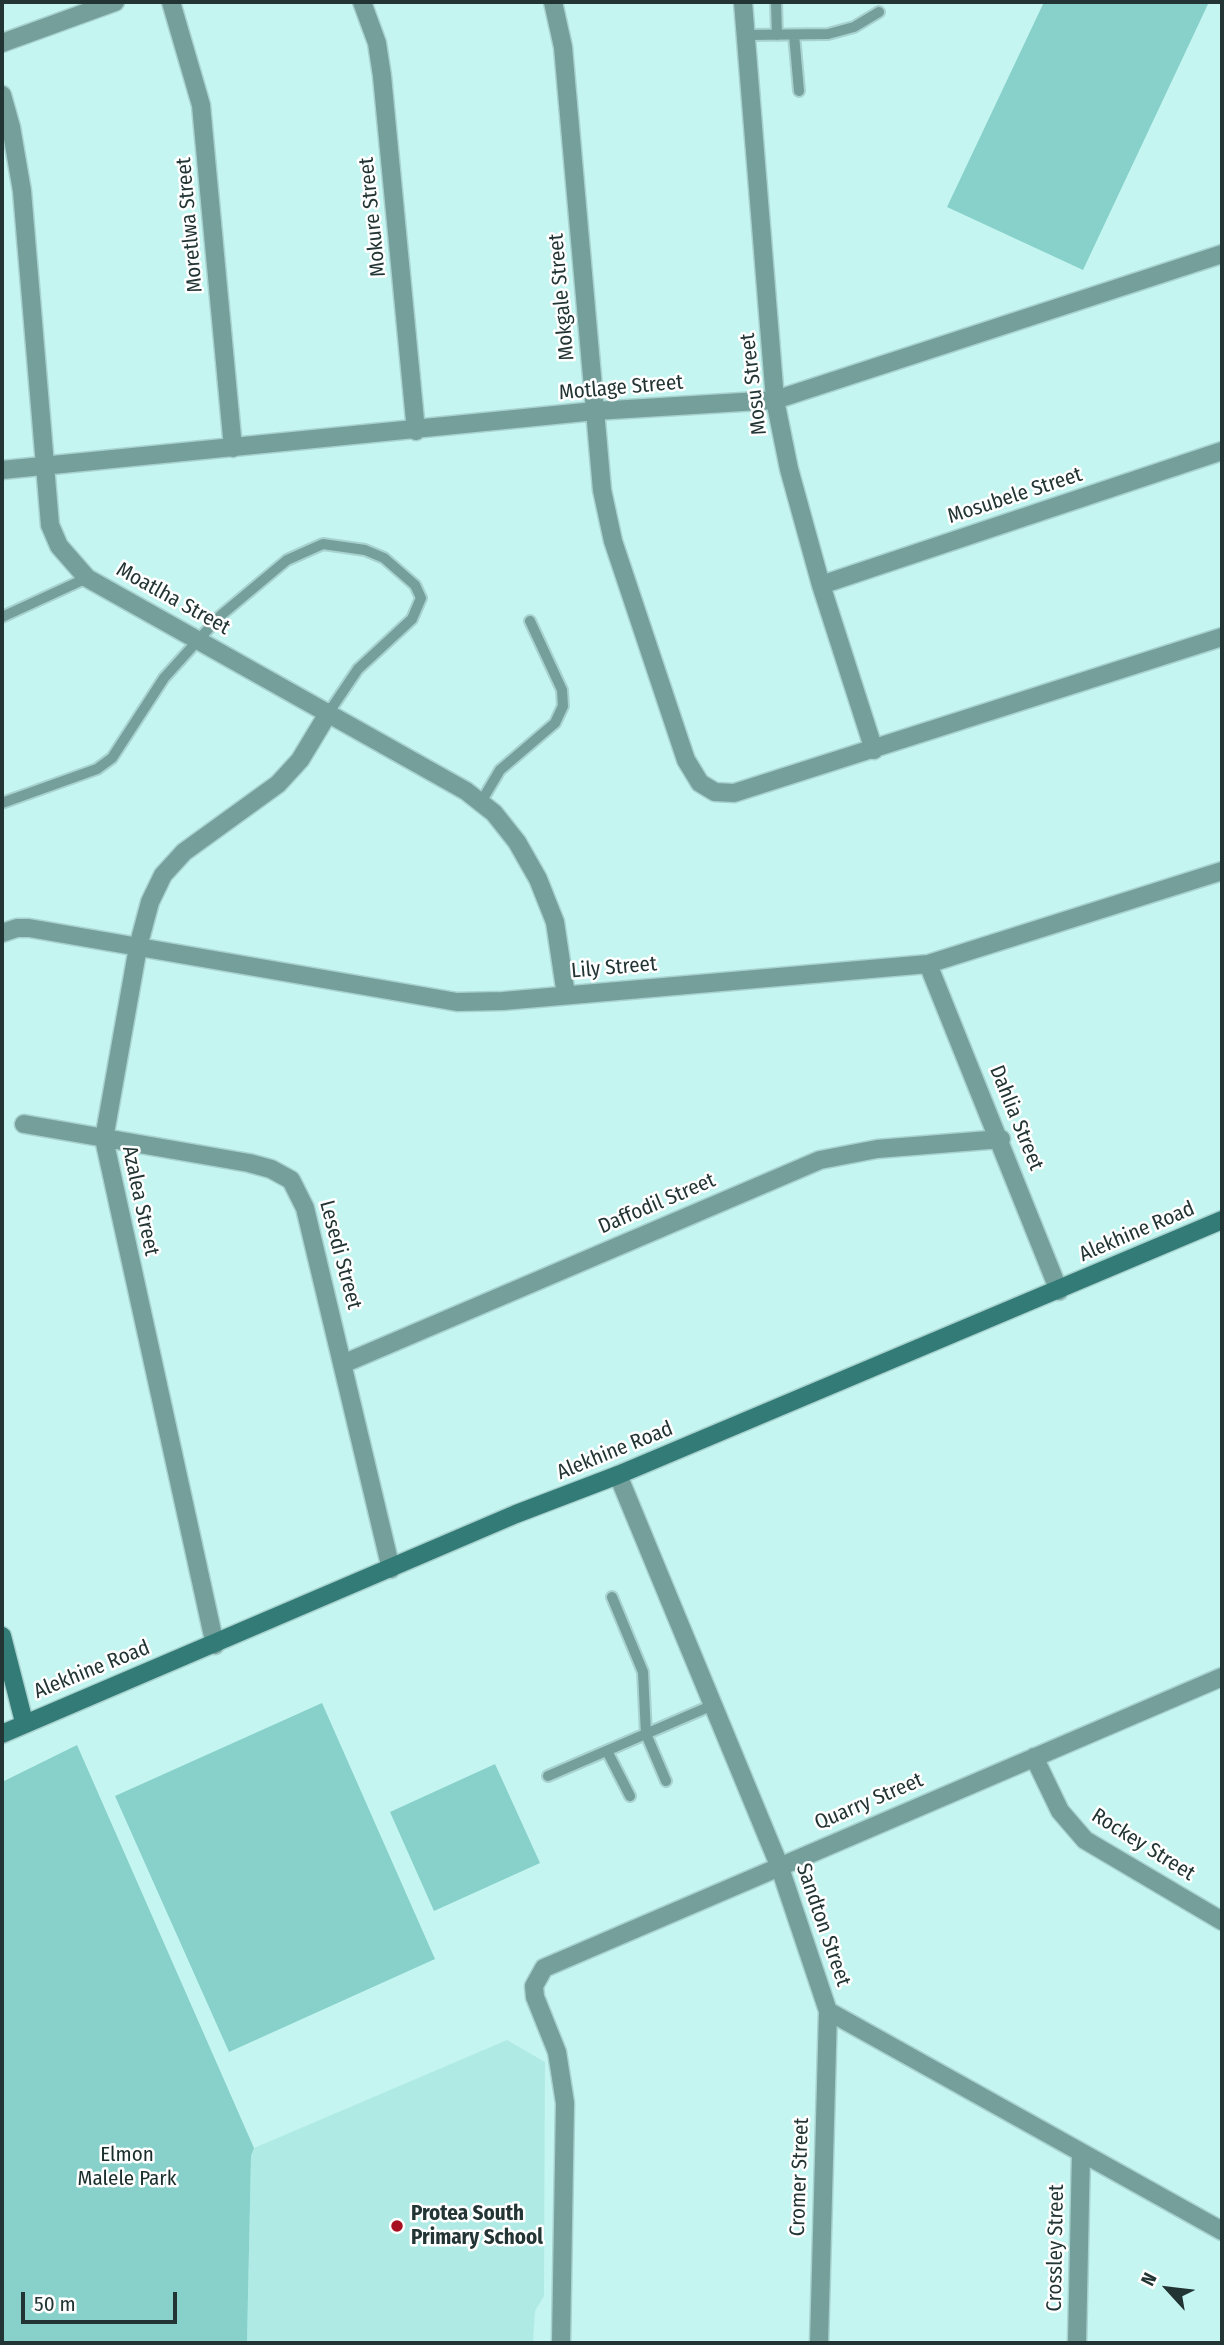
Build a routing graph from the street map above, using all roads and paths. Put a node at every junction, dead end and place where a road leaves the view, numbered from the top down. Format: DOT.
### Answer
graph roads {
  1 [pos="116,2"];
  2 [pos="171,2"];
  3 [pos="362,2"];
  4 [pos="553,2"];
  5 [pos="743,2"];
  6 [pos="776,2"];
  7 [pos="879,12"];
  8 [pos="747,35"];
  9 [pos="777,35"];
  10 [pos="794,35"];
  11 [pos="2,43"];
  12 [pos="799,91"];
  13 [pos="2,95"];
  14 [pos="1222,254"];
  15 [pos="775,400"];
  16 [pos="595,411"];
  17 [pos="416,431"];
  18 [pos="233,448"];
  19 [pos="1222,451"];
  20 [pos="44,466"];
  21 [pos="2,470"];
  22 [pos="87,578"];
  23 [pos="821,584"];
  24 [pos="2,617"];
  25 [pos="530,621"];
  26 [pos="1222,637"];
  27 [pos="200,639"];
  28 [pos="329,712"];
  29 [pos="874,750"];
  30 [pos="481,802"];
  31 [pos="2,803"];
  32 [pos="1222,871"];
  33 [pos="2,933"];
  34 [pos="138,947"];
  35 [pos="928,964"];
  36 [pos="566,995"];
  37 [pos="24,1124"];
  38 [pos="104,1139"];
  39 [pos="1001,1139"];
  40 [pos="1222,1220"];
  41 [pos="1059,1291"];
  42 [pos="345,1363"];
  43 [pos="618,1475"];
  44 [pos="391,1569"];
  45 [pos="611,1597"];
  46 [pos="2,1636"];
  47 [pos="215,1645"];
  48 [pos="1222,1677"];
  49 [pos="713,1705"];
  50 [pos="24,1722"];
  51 [pos="2,1734"];
  52 [pos="646,1734"];
  53 [pos="607,1751"];
  54 [pos="1034,1756"];
  55 [pos="548,1776"];
  56 [pos="666,1781"];
  57 [pos="630,1796"];
  58 [pos="779,1865"];
  59 [pos="1222,1921"];
  60 [pos="828,2011"];
  61 [pos="1081,2153"];
  62 [pos="1222,2231"];
  63 [pos="561,2343"];
  64 [pos="819,2343"];
  65 [pos="1077,2343"];
  1 -- 11 [label="street"];
  2 -- 18 [label="street, Moretlwa Street"];
  3 -- 17 [label="street, Mokure Street"];
  4 -- 16 [label="street, Mokgale Street"];
  5 -- 8 [label="street, Mosu Street"];
  6 -- 9 [label="lane"];
  7 -- 10 [label="lane"];
  8 -- 9 [label="lane"];
  8 -- 15 [label="street, Mosu Street"];
  9 -- 10 [label="lane"];
  10 -- 12 [label="lane"];
  13 -- 20 [label="street, Moatlha Street"];
  14 -- 15 [label="street, Motlage Street"];
  15 -- 16 [label="street, Motlage Street"];
  15 -- 23 [label="street, Mosu Street"];
  16 -- 17 [label="street, Motlage Street"];
  16 -- 29 [label="street, Mokgale Street"];
  17 -- 18 [label="street, Motlage Street"];
  18 -- 20 [label="street, Motlage Street"];
  19 -- 23 [label="street, Mosubele Street"];
  20 -- 21 [label="street, Motlage Street"];
  20 -- 22 [label="street, Moatlha Street"];
  22 -- 24 [label="lane"];
  22 -- 27 [label="street, Moatlha Street"];
  23 -- 29 [label="street, Mosu Street"];
  25 -- 30 [label="lane"];
  26 -- 29 [label="street"];
  27 -- 28 [label="street, Moatlha Street"];
  27 -- 28 [label="lane"];
  27 -- 31 [label="lane"];
  28 -- 30 [label="street, Moatlha Street"];
  28 -- 34 [label="street, Azalea Street"];
  30 -- 36 [label="street, Moatlha Street"];
  32 -- 35 [label="street, Lily Street"];
  33 -- 34 [label="street, Lily Street"];
  34 -- 36 [label="street, Lily Street"];
  34 -- 38 [label="street, Azalea Street"];
  35 -- 36 [label="street, Lily Street"];
  35 -- 39 [label="street, Dahlia Street"];
  37 -- 38 [label="street, Lesedi Street"];
  38 -- 42 [label="street, Lesedi Street"];
  38 -- 47 [label="street, Azalea Street"];
  39 -- 41 [label="street, Dahlia Street"];
  39 -- 42 [label="street, Daffodil Street"];
  40 -- 41 [label="street, Alekhine Road"];
  41 -- 43 [label="street, Alekhine Road"];
  42 -- 44 [label="street, Lesedi Street"];
  43 -- 44 [label="street, Alekhine Road"];
  43 -- 49 [label="street, Sandton Street"];
  44 -- 47 [label="street, Alekhine Road"];
  45 -- 52 [label="lane"];
  46 -- 50 [label="street"];
  47 -- 50 [label="street, Alekhine Road"];
  48 -- 54 [label="street, Quarry Street"];
  49 -- 52 [label="lane"];
  49 -- 58 [label="street, Sandton Street"];
  50 -- 51 [label="street, Alekhine Road"];
  52 -- 53 [label="lane"];
  52 -- 56 [label="lane"];
  53 -- 55 [label="lane"];
  53 -- 57 [label="lane"];
  54 -- 58 [label="street, Quarry Street"];
  54 -- 59 [label="street, Rockey Street"];
  58 -- 60 [label="street, Sandton Street"];
  58 -- 63 [label="street, Quarry Street"];
  60 -- 61 [label="street, Sandton Street"];
  60 -- 64 [label="street, Cromer Street"];
  61 -- 62 [label="street, Sandton Street"];
  61 -- 65 [label="street, Crossley Street"];
}
